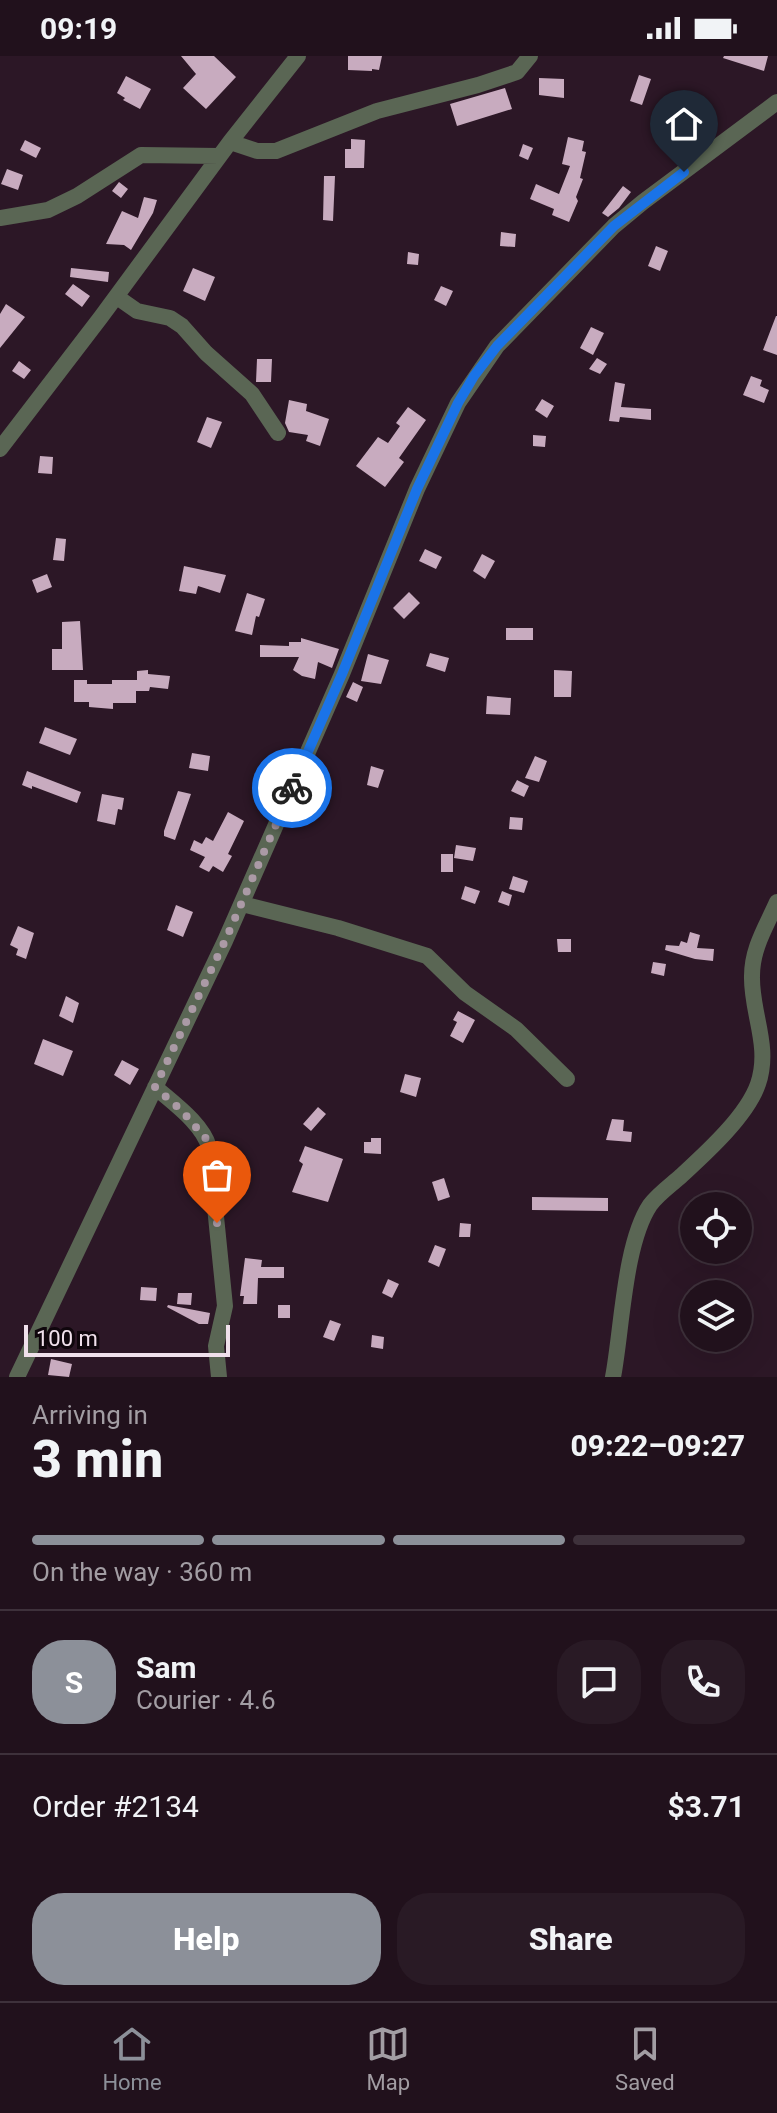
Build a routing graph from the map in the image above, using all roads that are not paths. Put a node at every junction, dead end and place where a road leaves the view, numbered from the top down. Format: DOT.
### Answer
graph roads {
  1 [pos="298,56"];
  2 [pos="530,56"];
  3 [pos="777,102"];
  4 [pos="230,142"];
  5 [pos="219,156"];
  6 [pos="0,218"];
  7 [pos="117,297"];
  8 [pos="278,433"];
  9 [pos="0,449"];
  10 [pos="777,902"];
  11 [pos="242,904"];
  12 [pos="567,1079"];
  13 [pos="155,1087"];
  14 [pos="17,1377"];
  15 [pos="219,1377"];
  16 [pos="613,1377"];
  1 -- 4 [label="street"];
  2 -- 4 [label="street"];
  3 -- 11 [label="street"];
  4 -- 5 [label="street"];
  5 -- 6 [label="street"];
  5 -- 7 [label="street"];
  7 -- 8 [label="street"];
  7 -- 9 [label="street"];
  10 -- 16 [label="street"];
  11 -- 12 [label="street"];
  11 -- 13 [label="street"];
  13 -- 14 [label="street"];
  13 -- 15 [label="street"];
}
